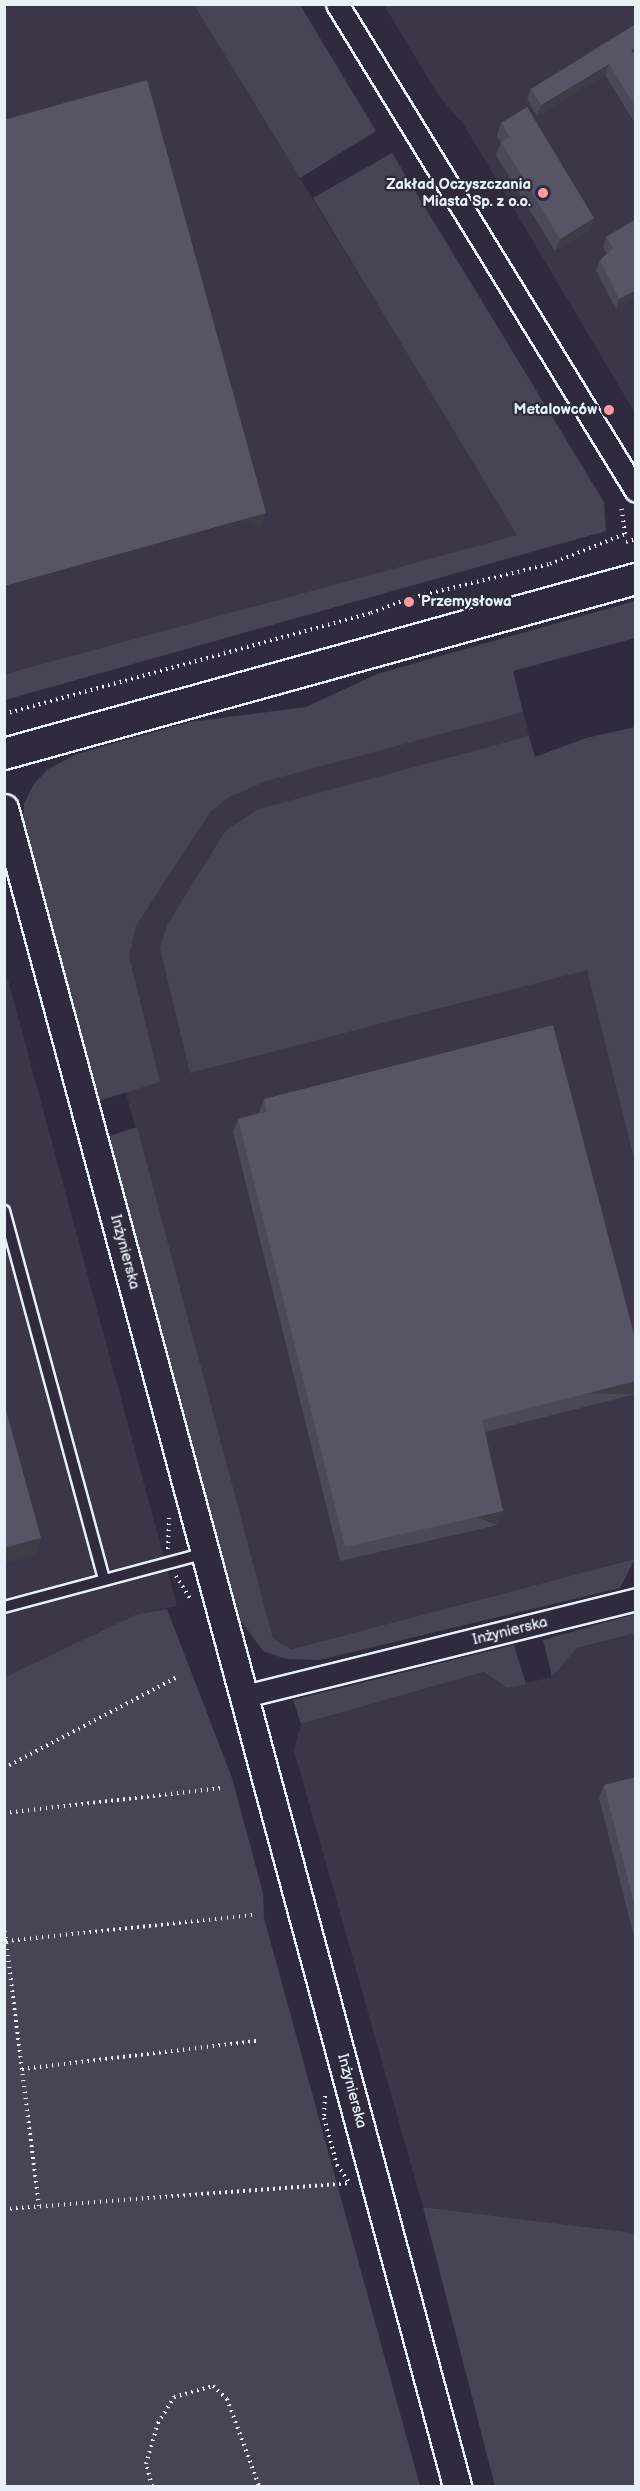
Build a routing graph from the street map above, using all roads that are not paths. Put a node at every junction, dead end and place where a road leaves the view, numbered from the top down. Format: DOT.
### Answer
graph roads {
  1 [pos="337,4"];
  2 [pos="636,491"];
  3 [pos="636,579"];
  4 [pos="4,754"];
  5 [pos="4,808"];
  6 [pos="4,1211"];
  7 [pos="205,1553"];
  8 [pos="104,1580"];
  9 [pos="636,1599"];
  10 [pos="4,1607"];
  11 [pos="245,1696"];
  12 [pos="457,2487"];
  1 -- 2 [label="street"];
  3 -- 4 [label="main road"];
  5 -- 7 [label="street, Inżynierska"];
  6 -- 8 [label="lane"];
  7 -- 8 [label="lane"];
  7 -- 11 [label="street, Inżynierska"];
  8 -- 10 [label="lane"];
  9 -- 11 [label="street, Inżynierska"];
  11 -- 12 [label="street, Inżynierska"];
}
